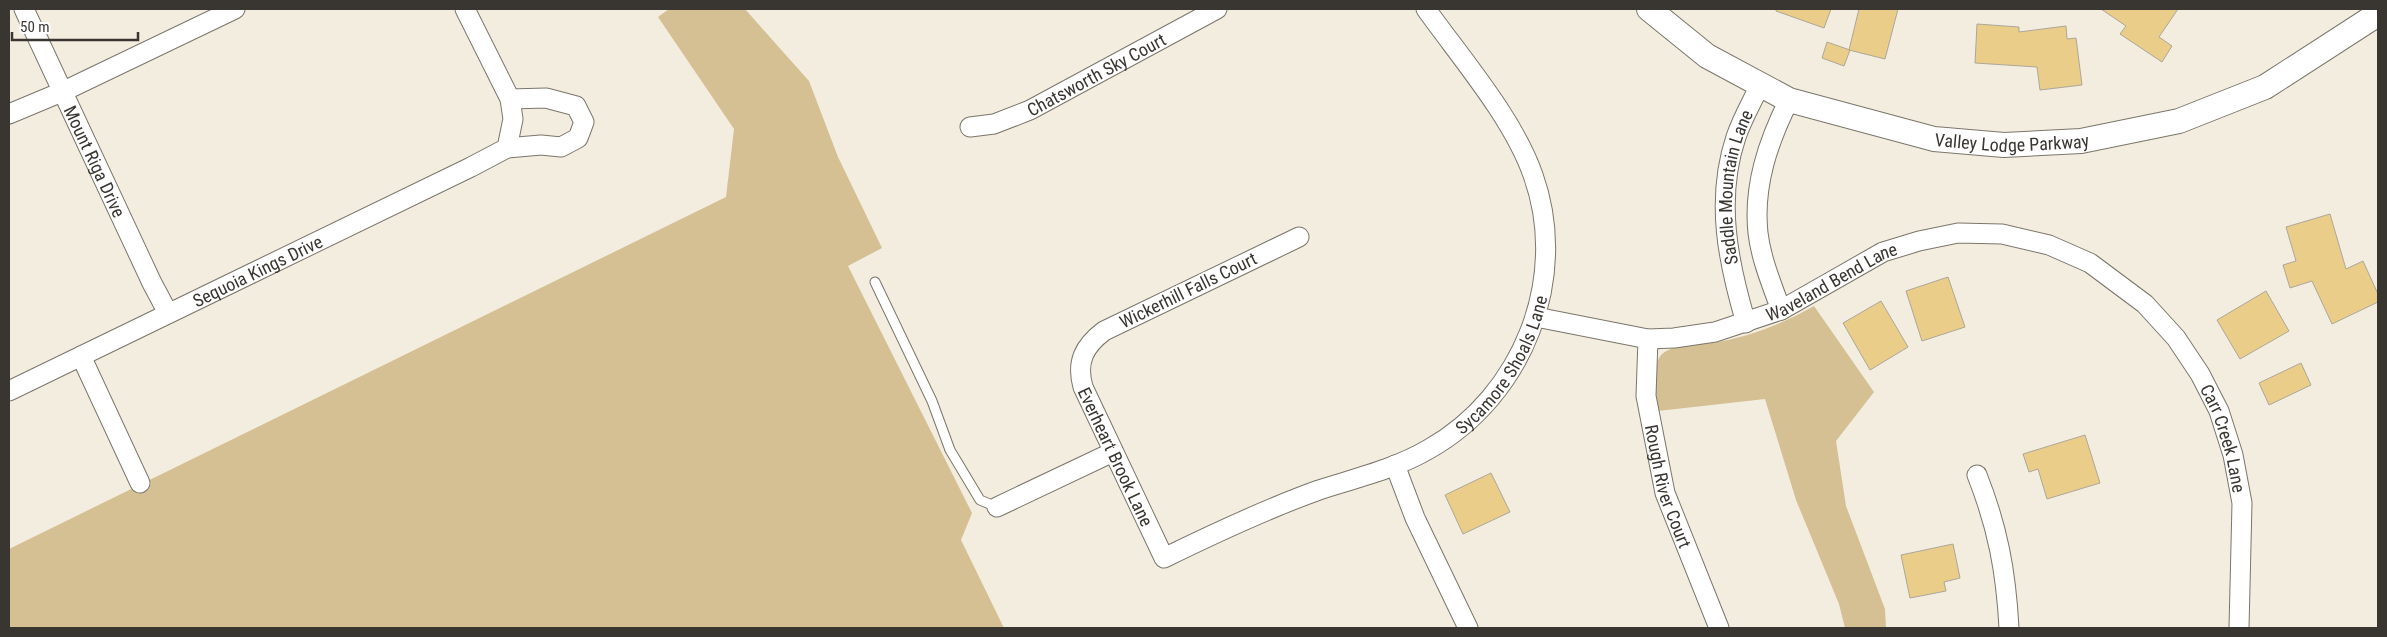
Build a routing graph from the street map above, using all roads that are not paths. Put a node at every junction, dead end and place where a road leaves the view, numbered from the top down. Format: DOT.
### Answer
graph roads {
  1 [pos="24,9"];
  2 [pos="235,9"];
  3 [pos="466,9"];
  4 [pos="1216,9"];
  5 [pos="1426,9"];
  6 [pos="1649,9"];
  7 [pos="2378,14"];
  8 [pos="1760,85"];
  9 [pos="64,91"];
  10 [pos="510,99"];
  11 [pos="1789,100"];
  12 [pos="9,114"];
  13 [pos="970,127"];
  14 [pos="507,148"];
  15 [pos="1299,237"];
  16 [pos="875,282"];
  17 [pos="2119,283"];
  18 [pos="1781,310"];
  19 [pos="168,313"];
  20 [pos="1536,317"];
  21 [pos="1746,323"];
  22 [pos="1648,339"];
  23 [pos="1084,352"];
  24 [pos="81,356"];
  25 [pos="9,391"];
  26 [pos="1113,452"];
  27 [pos="1395,465"];
  28 [pos="1977,475"];
  29 [pos="140,483"];
  30 [pos="997,507"];
  31 [pos="1164,558"];
  32 [pos="1467,628"];
  33 [pos="1719,628"];
  34 [pos="2009,628"];
  35 [pos="2239,628"];
  1 -- 9 [label="street, Mount Riga Drive"];
  2 -- 9 [label="street"];
  3 -- 10 [label="street"];
  4 -- 13 [label="street, Chatsworth Sky Court"];
  5 -- 20 [label="street, Sycamore Shoals Lane"];
  6 -- 8 [label="street, Valley Lodge Parkway"];
  7 -- 11 [label="street, Valley Lodge Parkway"];
  8 -- 11 [label="street, Valley Lodge Parkway"];
  8 -- 21 [label="street, Saddle Mountain Lane"];
  9 -- 12 [label="street"];
  9 -- 19 [label="street, Mount Riga Drive"];
  10 -- 14 [label="street"];
  10 -- 14 [label="street, Sequoia Kings Drive"];
  11 -- 18 [label="street, Saddle Mountain Lane"];
  14 -- 19 [label="street, Sequoia Kings Drive"];
  15 -- 23 [label="street, Wickerhill Falls Court"];
  16 -- 30 [label="lane"];
  17 -- 18 [label="street, Waveland Bend Lane"];
  17 -- 35 [label="street, Carr Creek Lane"];
  18 -- 21 [label="street, Waveland Bend Lane"];
  19 -- 24 [label="street, Sequoia Kings Drive"];
  20 -- 22 [label="street, Waveland Bend Lane"];
  20 -- 27 [label="street, Sycamore Shoals Lane"];
  21 -- 22 [label="street, Waveland Bend Lane"];
  22 -- 33 [label="street, Rough River Court"];
  23 -- 26 [label="street, Everheart Brook Lane"];
  24 -- 25 [label="street, Sequoia Kings Drive"];
  24 -- 29 [label="street"];
  26 -- 30 [label="street"];
  26 -- 31 [label="street, Everheart Brook Lane"];
  27 -- 31 [label="street, Sycamore Shoals Lane"];
  27 -- 32 [label="street"];
  28 -- 34 [label="street"];
}
